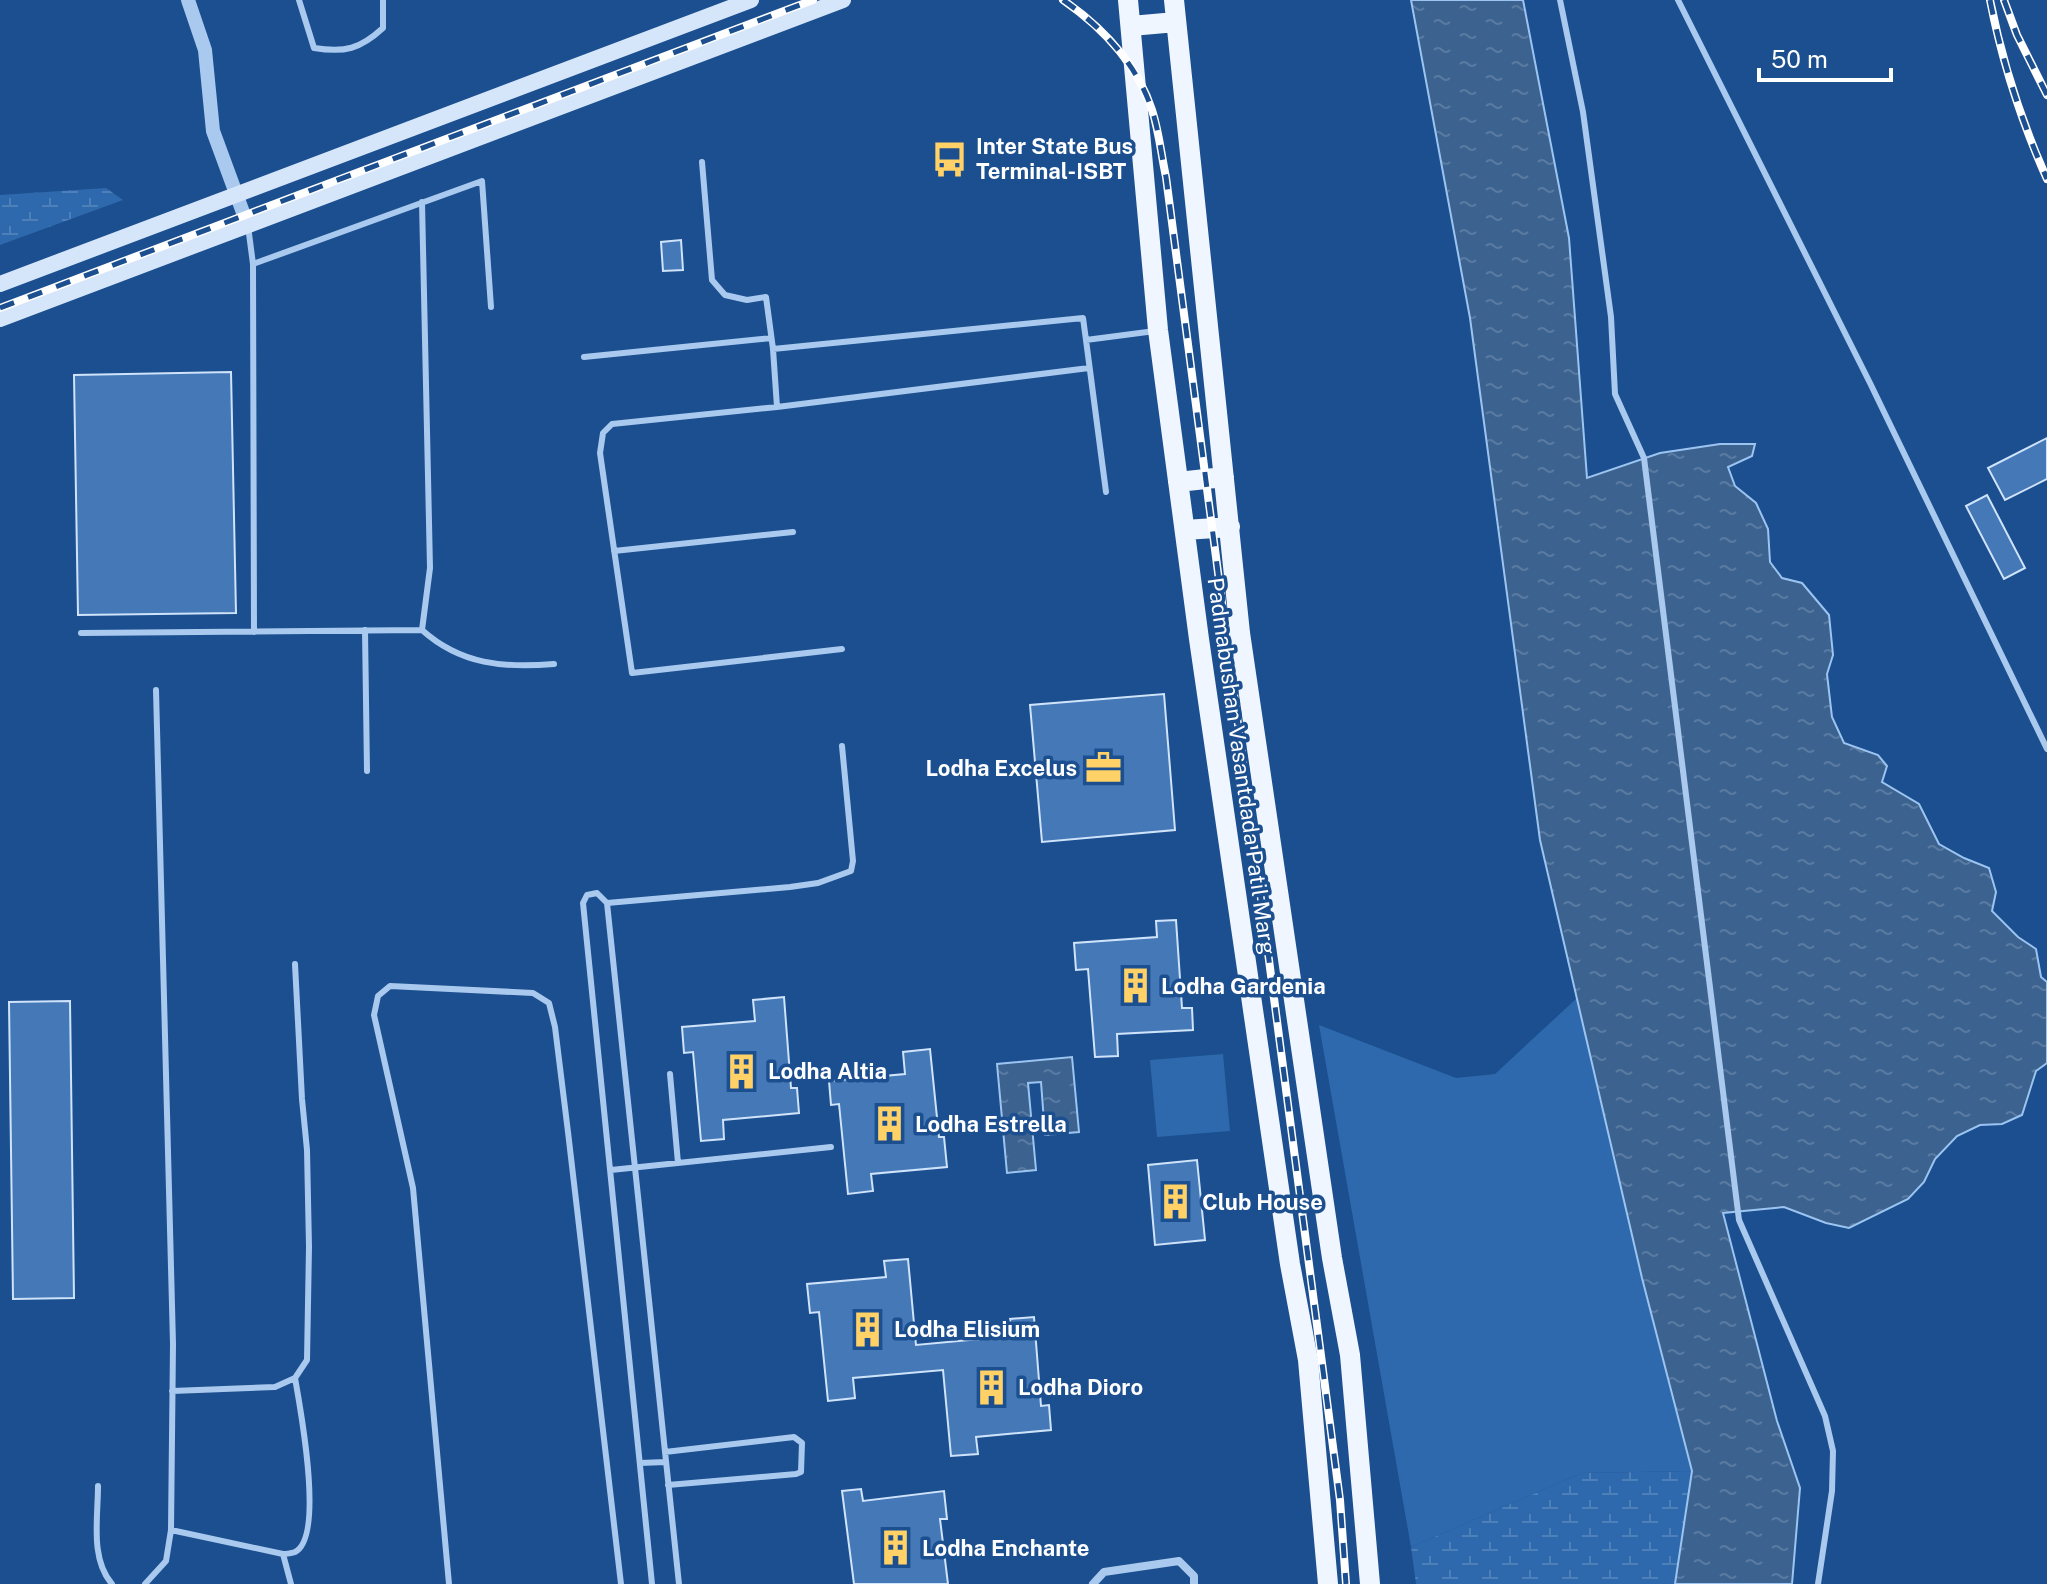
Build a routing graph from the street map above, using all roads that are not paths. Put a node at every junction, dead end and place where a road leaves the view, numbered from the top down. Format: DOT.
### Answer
graph roads {
  1 [pos="188,0"];
  2 [pos="299,0"];
  3 [pos="383,0"];
  4 [pos="751,0"];
  5 [pos="1128,0"];
  6 [pos="1174,0"];
  7 [pos="1560,0"];
  8 [pos="1678,0"];
  9 [pos="835,2"];
  10 [pos="1176,22"];
  11 [pos="1131,26"];
  12 [pos="702,162"];
  13 [pos="235,195"];
  14 [pos="422,202"];
  15 [pos="248,226"];
  16 [pos="253,264"];
  17 [pos="0,284"];
  18 [pos="491,307"];
  19 [pos="0,319"];
  20 [pos="1158,330"];
  21 [pos="771,338"];
  22 [pos="1086,340"];
  23 [pos="773,349"];
  24 [pos="584,357"];
  25 [pos="1089,368"];
  26 [pos="777,407"];
  27 [pos="1224,477"];
  28 [pos="1178,482"];
  29 [pos="1106,492"];
  30 [pos="1230,527"];
  31 [pos="1185,530"];
  32 [pos="793,532"];
  33 [pos="614,551"];
  34 [pos="365,630"];
  35 [pos="422,630"];
  36 [pos="254,632"];
  37 [pos="81,633"];
  38 [pos="842,649"];
  39 [pos="554,664"];
  40 [pos="156,690"];
  41 [pos="842,746"];
  42 [pos="2047,749"];
  43 [pos="367,771"];
  44 [pos="607,903"];
  45 [pos="295,964"];
  46 [pos="670,1074"];
  47 [pos="831,1147"];
  48 [pos="678,1163"];
  49 [pos="635,1167"];
  50 [pos="611,1170"];
  51 [pos="295,1378"];
  52 [pos="172,1391"];
  53 [pos="665,1452"];
  54 [pos="666,1462"];
  55 [pos="640,1463"];
  56 [pos="668,1485"];
  57 [pos="98,1486"];
  58 [pos="171,1530"];
  59 [pos="283,1554"];
  60 [pos="112,1584"];
  61 [pos="145,1584"];
  62 [pos="291,1584"];
  63 [pos="449,1584"];
  64 [pos="621,1584"];
  65 [pos="652,1584"];
  66 [pos="679,1584"];
  67 [pos="1093,1584"];
  68 [pos="1194,1584"];
  69 [pos="1328,1584"];
  70 [pos="1370,1584"];
  71 [pos="1818,1584"];
  1 -- 13 [label="street"];
  2 -- 3 [label="lane"];
  4 -- 13 [label="main road"];
  5 -- 11 [label="main road, Padmabushan Vasantdada Patil Marg"];
  6 -- 10 [label="main road, Padmabushan Vasantdada Patil Marg"];
  7 -- 71 [label="lane"];
  8 -- 42 [label="lane"];
  9 -- 15 [label="main road"];
  10 -- 11 [label="main road"];
  10 -- 27 [label="main road, Padmabushan Vasantdada Patil Marg"];
  11 -- 20 [label="main road, Padmabushan Vasantdada Patil Marg"];
  12 -- 21 [label="lane"];
  13 -- 15 [label="street"];
  13 -- 17 [label="main road"];
  14 -- 16 [label="lane"];
  14 -- 18 [label="lane"];
  14 -- 35 [label="lane"];
  15 -- 16 [label="lane"];
  15 -- 19 [label="main road"];
  16 -- 36 [label="lane"];
  20 -- 22 [label="lane"];
  20 -- 28 [label="main road, Padmabushan Vasantdada Patil Marg"];
  21 -- 23 [label="lane"];
  21 -- 24 [label="lane"];
  22 -- 23 [label="lane"];
  22 -- 25 [label="lane"];
  23 -- 26 [label="lane"];
  25 -- 26 [label="lane"];
  25 -- 29 [label="lane"];
  26 -- 33 [label="lane"];
  27 -- 28 [label="main road"];
  27 -- 30 [label="main road, Padmabushan Vasantdada Patil Marg"];
  28 -- 31 [label="main road, Padmabushan Vasantdada Patil Marg"];
  30 -- 31 [label="main road"];
  30 -- 70 [label="main road, Padmabushan Vasantdada Patil Marg"];
  31 -- 69 [label="main road, Padmabushan Vasantdada Patil Marg"];
  32 -- 33 [label="lane"];
  33 -- 38 [label="lane"];
  34 -- 35 [label="lane"];
  34 -- 36 [label="lane"];
  34 -- 43 [label="lane"];
  35 -- 39 [label="lane"];
  36 -- 37 [label="lane"];
  40 -- 52 [label="lane"];
  41 -- 44 [label="lane"];
  44 -- 49 [label="lane"];
  44 -- 50 [label="lane"];
  45 -- 51 [label="lane"];
  46 -- 48 [label="lane"];
  47 -- 48 [label="lane"];
  48 -- 49 [label="lane"];
  49 -- 50 [label="lane"];
  49 -- 53 [label="lane"];
  50 -- 55 [label="lane"];
  51 -- 52 [label="lane"];
  51 -- 59 [label="lane"];
  52 -- 58 [label="lane"];
  53 -- 54 [label="lane"];
  53 -- 56 [label="lane"];
  54 -- 55 [label="lane"];
  54 -- 56 [label="lane"];
  55 -- 65 [label="lane"];
  56 -- 66 [label="lane"];
  57 -- 60 [label="lane"];
  58 -- 59 [label="lane"];
  58 -- 61 [label="lane"];
  59 -- 62 [label="lane"];
  63 -- 64 [label="lane"];
  67 -- 68 [label="street"];
}
